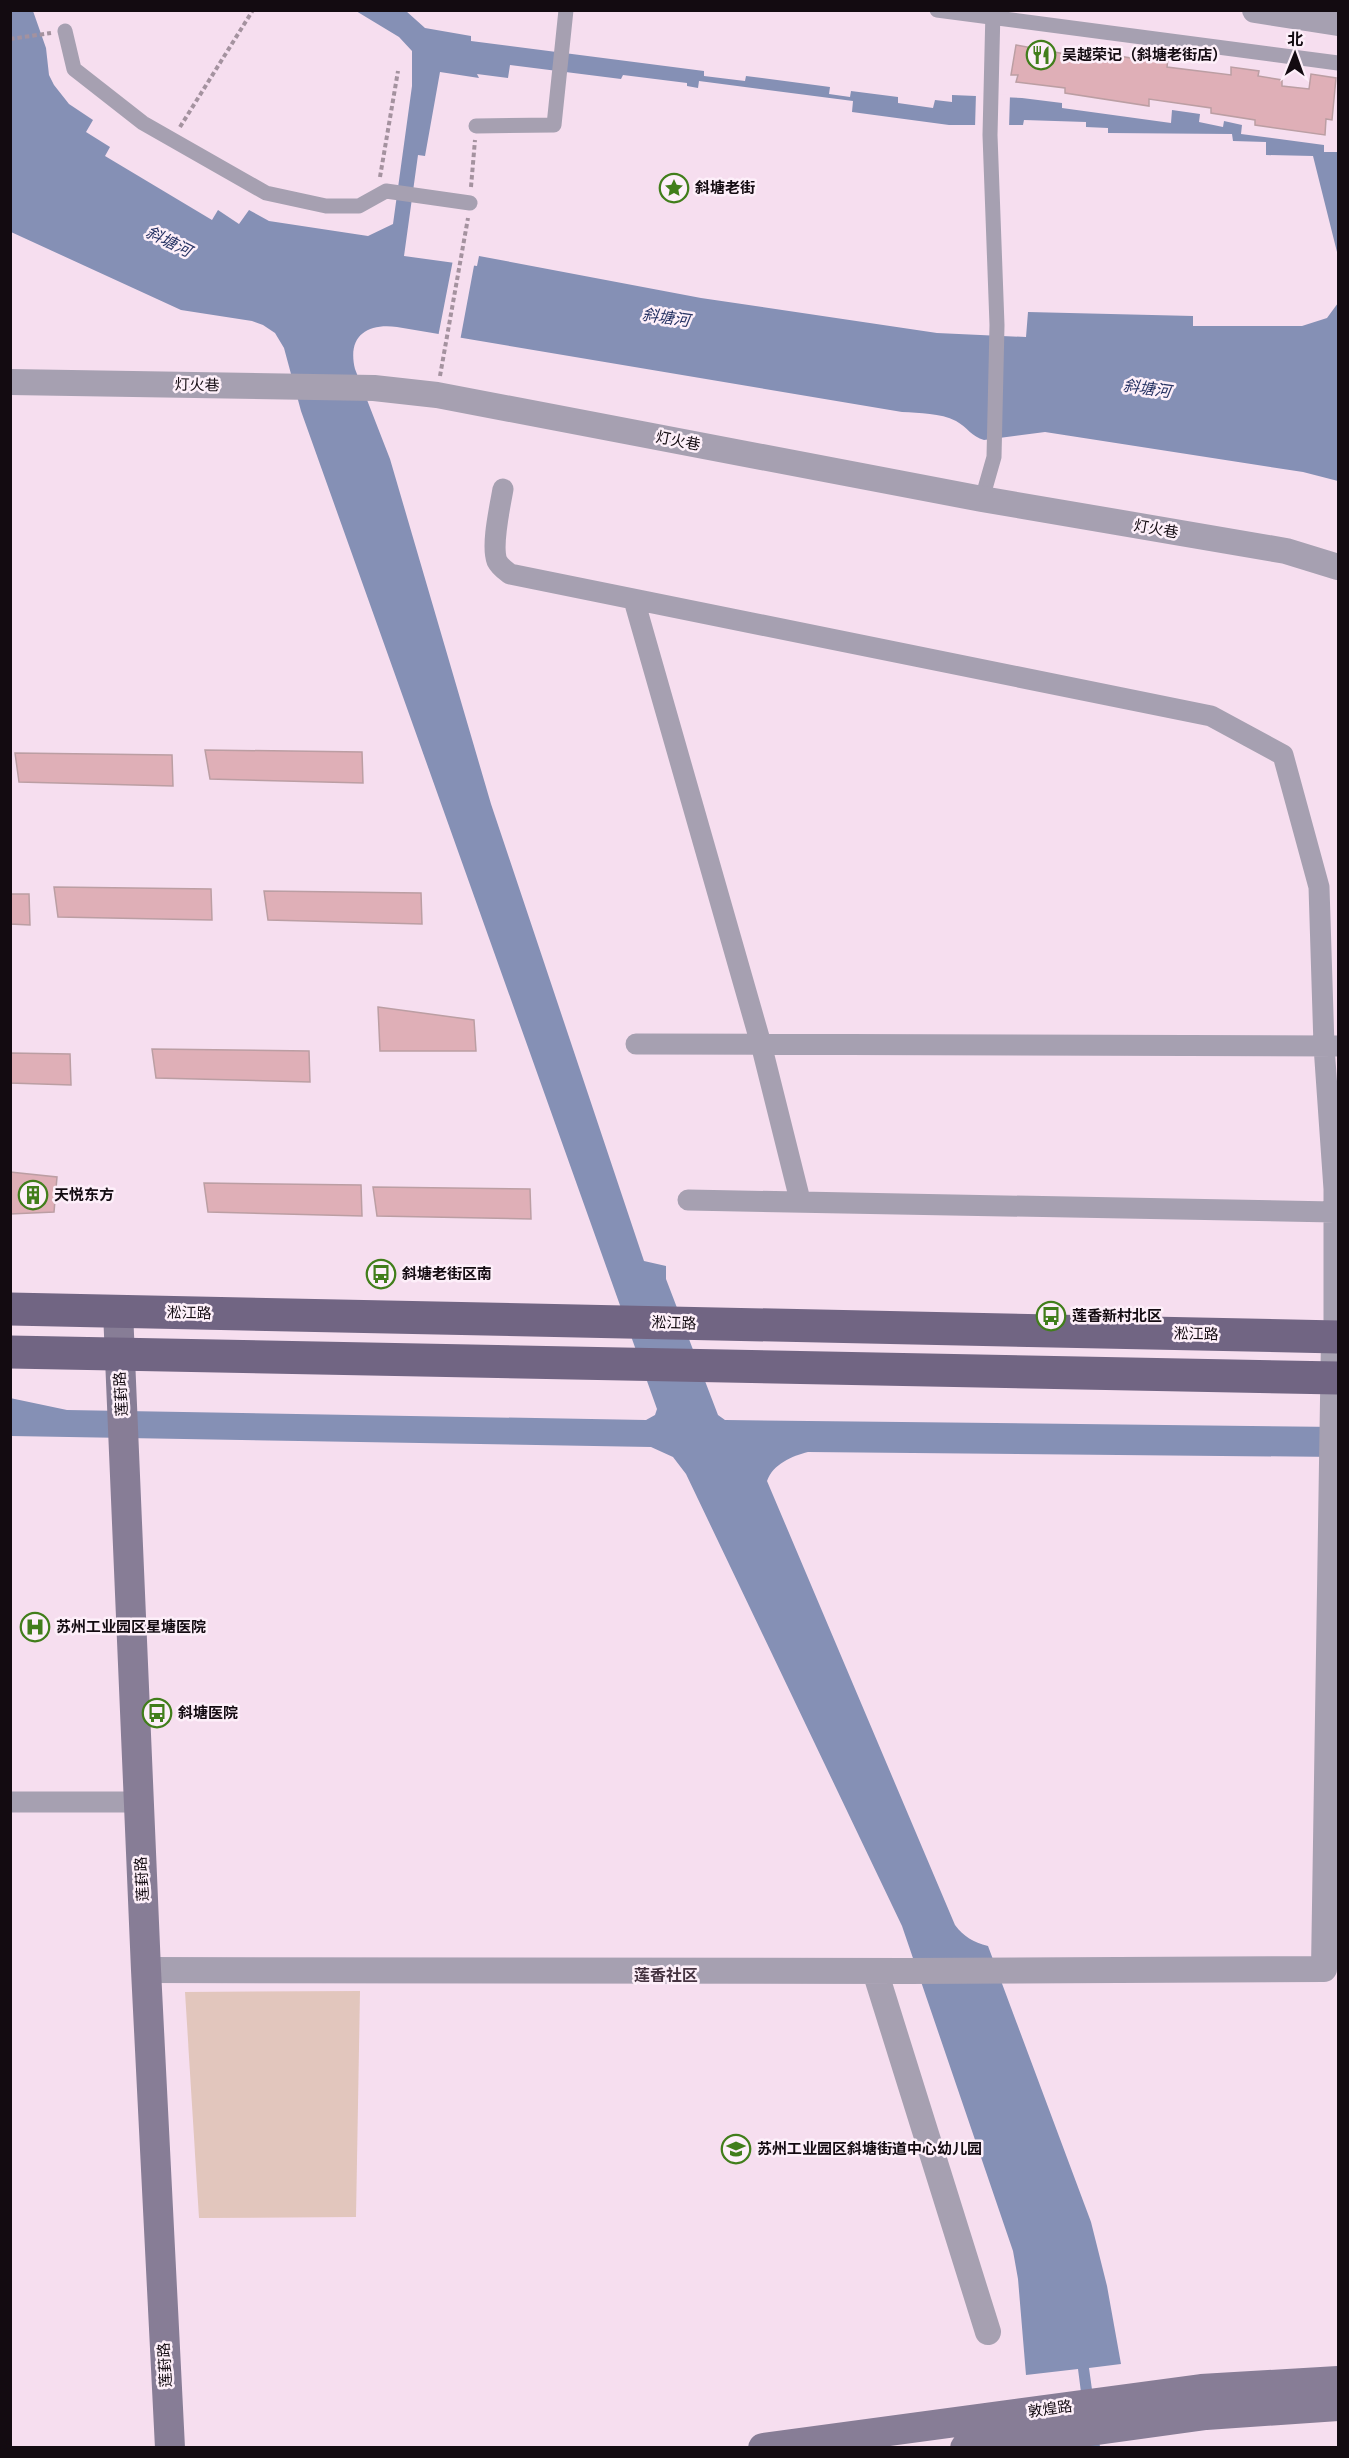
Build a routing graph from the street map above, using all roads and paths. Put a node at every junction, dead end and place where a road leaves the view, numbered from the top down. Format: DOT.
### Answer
graph roads {
  1 [pos="253,10"];
  2 [pos="566,10"];
  3 [pos="937,10"];
  4 [pos="1255,10"];
  5 [pos="993,14"];
  6 [pos="1338,23"];
  7 [pos="65,31"];
  8 [pos="10,39"];
  9 [pos="1338,63"];
  10 [pos="398,71"];
  11 [pos="476,126"];
  12 [pos="172,140"];
  13 [pos="377,196"];
  14 [pos="470,203"];
  15 [pos="443,358"];
  16 [pos="10,382"];
  17 [pos="502,489"];
  18 [pos="982,499"];
  19 [pos="1338,567"];
  20 [pos="634,600"];
  21 [pos="636,1044"];
  22 [pos="761,1044"];
  23 [pos="1331,1046"];
  24 [pos="1334,1120"];
  25 [pos="1336,1189"];
  26 [pos="688,1200"];
  27 [pos="800,1200"];
  28 [pos="1334,1212"];
  29 [pos="10,1310"];
  30 [pos="118,1311"];
  31 [pos="1336,1337"];
  32 [pos="10,1352"];
  33 [pos="119,1354"];
  34 [pos="1336,1378"];
  35 [pos="10,1802"];
  36 [pos="139,1802"];
  37 [pos="146,1970"];
  38 [pos="875,1971"];
  39 [pos="988,2332"];
  40 [pos="1338,2381"];
  41 [pos="1338,2406"];
  42 [pos="1092,2417"];
  43 [pos="170,2448"];
  44 [pos="763,2448"];
  45 [pos="965,2448"];
  1 -- 12 [label="path"];
  2 -- 11 [label="street"];
  3 -- 5 [label="street"];
  4 -- 6 [label="street"];
  5 -- 9 [label="street"];
  5 -- 18 [label="street"];
  7 -- 8 [label="path"];
  7 -- 12 [label="street"];
  10 -- 13 [label="path"];
  11 -- 14 [label="path"];
  12 -- 13 [label="street"];
  13 -- 14 [label="street"];
  14 -- 15 [label="path"];
  16 -- 18 [label="street, 灯火巷"];
  17 -- 20 [label="street"];
  18 -- 19 [label="street, 灯火巷"];
  20 -- 22 [label="street"];
  20 -- 23 [label="street"];
  21 -- 22 [label="street"];
  22 -- 23 [label="street"];
  22 -- 27 [label="street"];
  23 -- 24 [label="street"];
  24 -- 25 [label="street"];
  25 -- 28 [label="street"];
  26 -- 27 [label="street"];
  27 -- 28 [label="street"];
  28 -- 31 [label="street"];
  29 -- 30 [label="main road, 淞江路"];
  30 -- 31 [label="main road, 淞江路"];
  30 -- 33 [label="main road, 莲葑路"];
  31 -- 34 [label="street"];
  32 -- 33 [label="main road"];
  33 -- 34 [label="main road"];
  33 -- 36 [label="main road, 莲葑路"];
  34 -- 38 [label="street"];
  35 -- 36 [label="street"];
  36 -- 37 [label="main road, 莲葑路"];
  37 -- 38 [label="street"];
  37 -- 43 [label="main road, 莲葑路"];
  38 -- 39 [label="street"];
  40 -- 42 [label="main road, 敦煌路"];
  41 -- 42 [label="main road, 敦煌路"];
  42 -- 44 [label="main road, 敦煌路"];
  42 -- 45 [label="main road, 敦煌路"];
}
